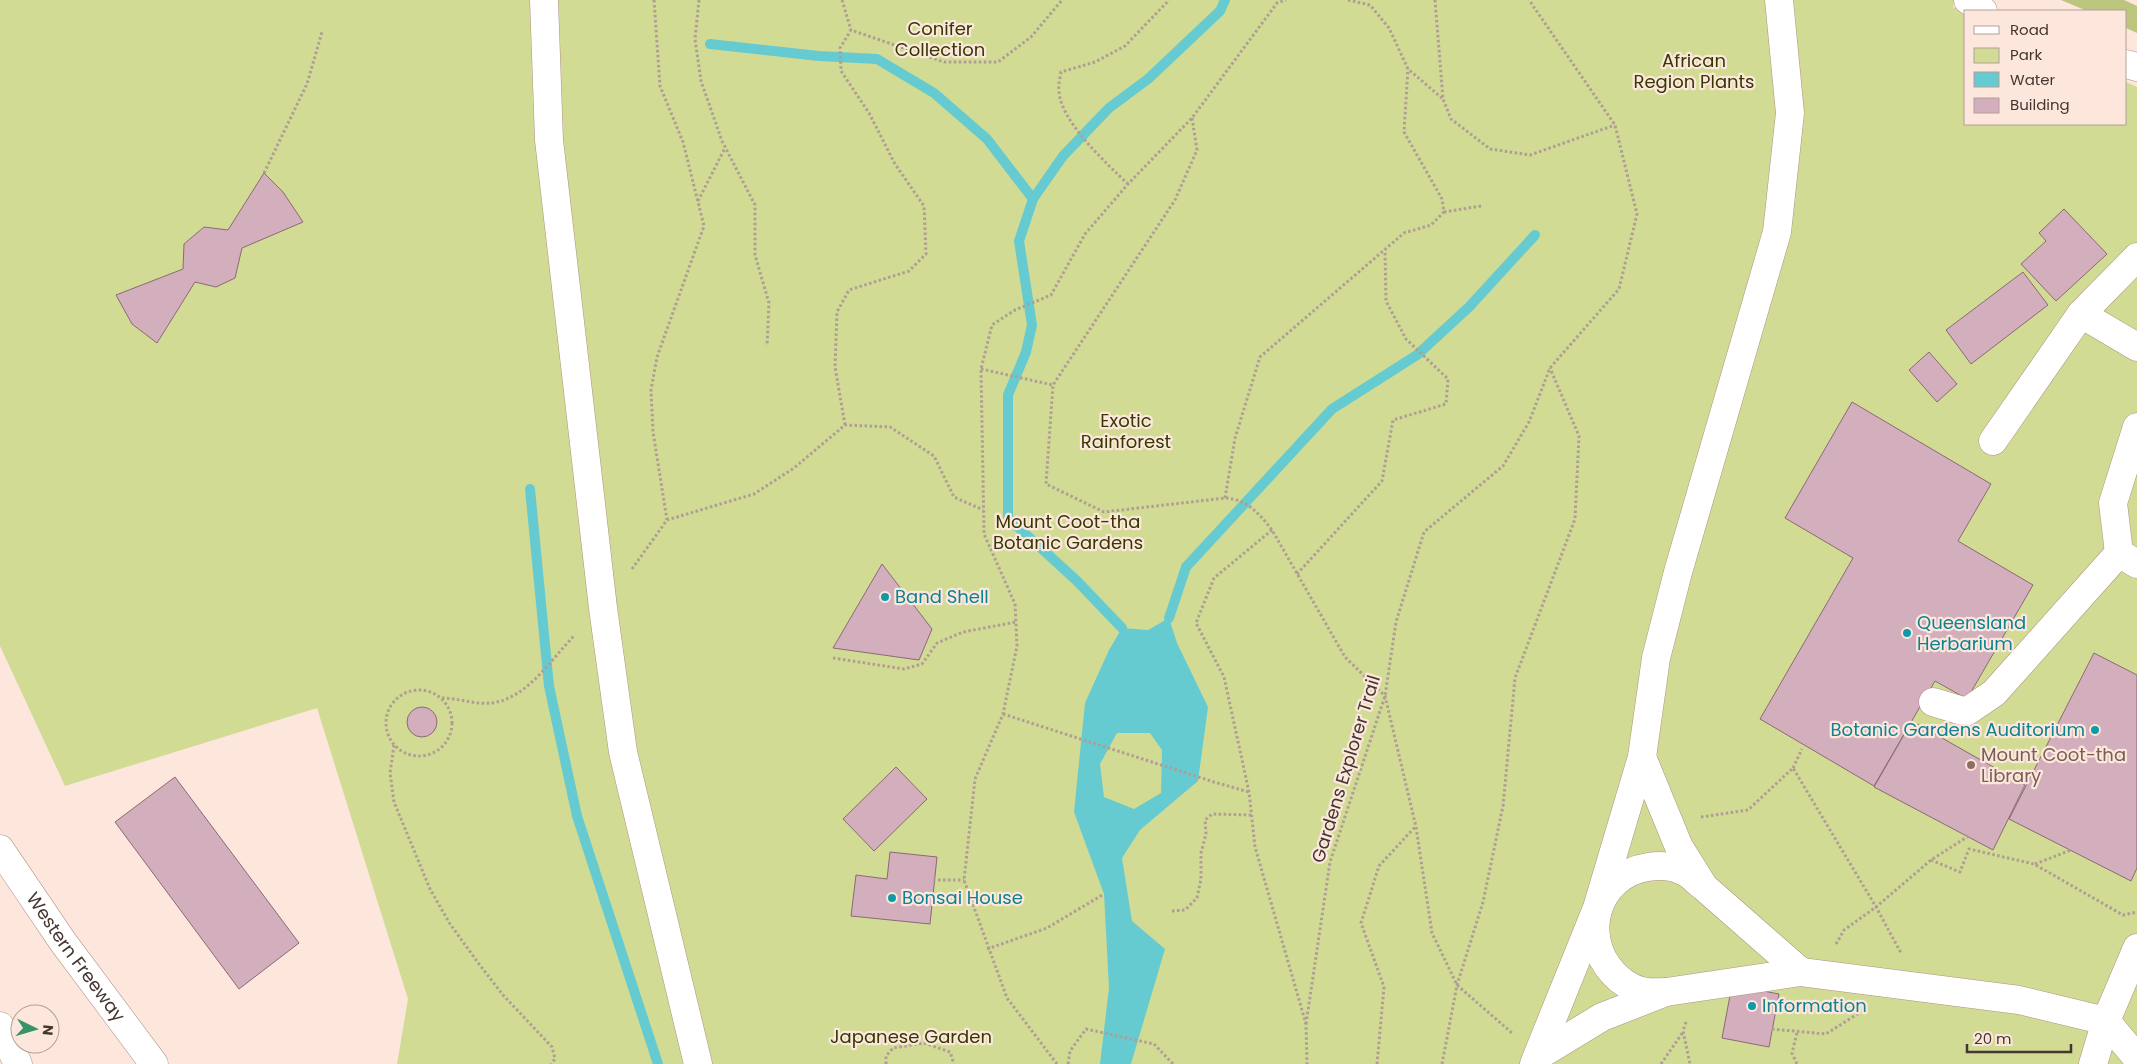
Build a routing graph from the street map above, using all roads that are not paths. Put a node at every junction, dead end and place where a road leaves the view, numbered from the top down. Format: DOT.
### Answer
graph roads {
  1 [pos="544,0"];
  2 [pos="1779,0"];
  3 [pos="1968,0"];
  4 [pos="1982,10"];
  5 [pos="2137,257"];
  6 [pos="2081,314"];
  7 [pos="2137,347"];
  8 [pos="2137,427"];
  9 [pos="1993,441"];
  10 [pos="2128,558"];
  11 [pos="1934,702"];
  12 [pos="1642,757"];
  13 [pos="0,849"];
  14 [pos="1704,887"];
  15 [pos="1598,908"];
  16 [pos="2137,948"];
  17 [pos="1801,972"];
  18 [pos="1666,992"];
  19 [pos="2106,1021"];
  20 [pos="0,1026"];
  21 [pos="2137,1058"];
  22 [pos="1536,1060"];
  23 [pos="18,1064"];
  24 [pos="154,1064"];
  25 [pos="698,1064"];
  26 [pos="2093,1064"];
  1 -- 25 [label="main road"];
  2 -- 12 [label="main road"];
  3 -- 4 [label="main road"];
  5 -- 6 [label="main road"];
  6 -- 7 [label="main road"];
  6 -- 9 [label="main road"];
  8 -- 10 [label="main road"];
  10 -- 11 [label="main road"];
  12 -- 14 [label="main road"];
  12 -- 15 [label="main road"];
  13 -- 24 [label="main road, Western Freeway"];
  14 -- 15 [label="main road"];
  14 -- 17 [label="main road"];
  15 -- 18 [label="main road"];
  15 -- 22 [label="main road"];
  16 -- 19 [label="main road"];
  17 -- 18 [label="main road"];
  17 -- 19 [label="main road"];
  18 -- 22 [label="main road"];
  19 -- 21 [label="main road"];
  19 -- 26 [label="main road"];
  20 -- 23 [label="main road"];
}
